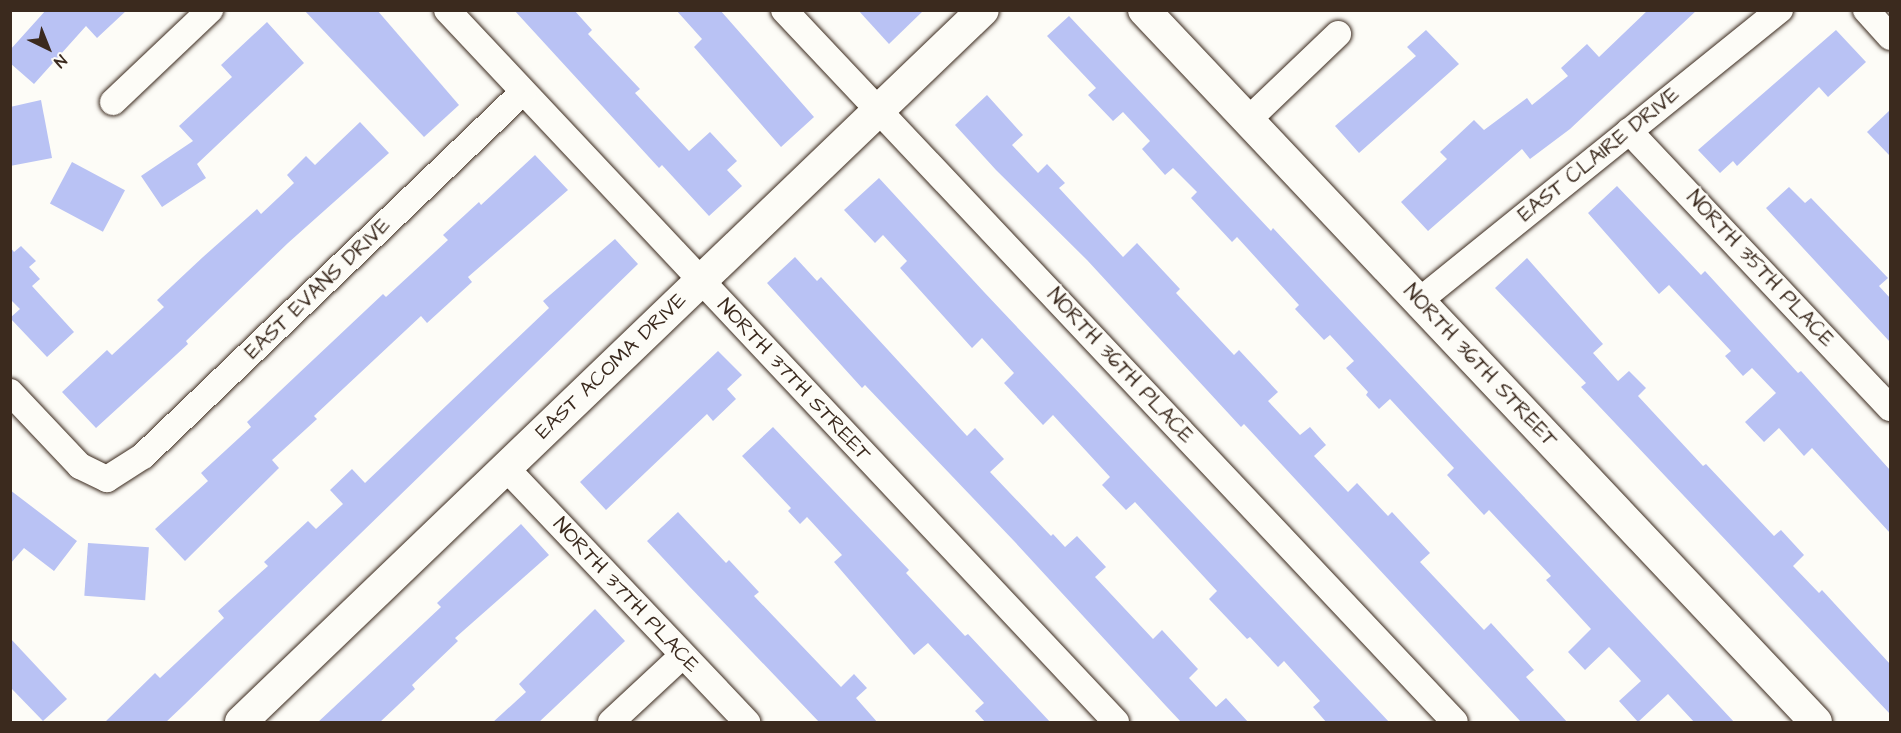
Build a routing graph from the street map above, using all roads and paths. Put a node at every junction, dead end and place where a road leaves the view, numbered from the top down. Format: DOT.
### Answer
graph roads {
  1 [pos="210,10"];
  2 [pos="447,10"];
  3 [pos="784,10"];
  4 [pos="983,10"];
  5 [pos="1144,10"];
  6 [pos="1780,10"];
  7 [pos="1866,10"];
  8 [pos="1338,34"];
  9 [pos="1890,37"];
  10 [pos="523,92"];
  11 [pos="113,102"];
  12 [pos="881,113"];
  13 [pos="1247,121"];
  14 [pos="1629,131"];
  15 [pos="700,281"];
  16 [pos="1419,301"];
  17 [pos="10,392"];
  18 [pos="1890,408"];
  19 [pos="505,467"];
  20 [pos="683,655"];
  21 [pos="241,723"];
  22 [pos="611,723"];
  23 [pos="747,723"];
  24 [pos="1116,723"];
  25 [pos="1455,723"];
  26 [pos="1816,723"];
  1 -- 11 [label="street"];
  2 -- 10 [label="street, NORTH 37TH STREET"];
  3 -- 12 [label="street, NORTH 36TH PLACE"];
  4 -- 12 [label="street, EAST ACOMA DRIVE"];
  5 -- 13 [label="street, NORTH 36TH STREET"];
  6 -- 14 [label="street, EAST CLAIRE DRIVE"];
  7 -- 9 [label="street"];
  8 -- 13 [label="street"];
  10 -- 15 [label="street, NORTH 37TH STREET"];
  10 -- 17 [label="street, EAST EVANS DRIVE"];
  12 -- 15 [label="street, EAST ACOMA DRIVE"];
  12 -- 25 [label="street, NORTH 36TH PLACE"];
  13 -- 16 [label="street, NORTH 36TH STREET"];
  14 -- 16 [label="street, EAST CLAIRE DRIVE"];
  14 -- 18 [label="street, NORTH 35TH PLACE"];
  15 -- 19 [label="street, EAST ACOMA DRIVE"];
  15 -- 24 [label="street, NORTH 37TH STREET"];
  16 -- 26 [label="street, NORTH 36TH STREET"];
  19 -- 20 [label="street, NORTH 37TH PLACE"];
  19 -- 21 [label="street, EAST ACOMA DRIVE"];
  20 -- 22 [label="street"];
  20 -- 23 [label="street, NORTH 37TH PLACE"];
}
